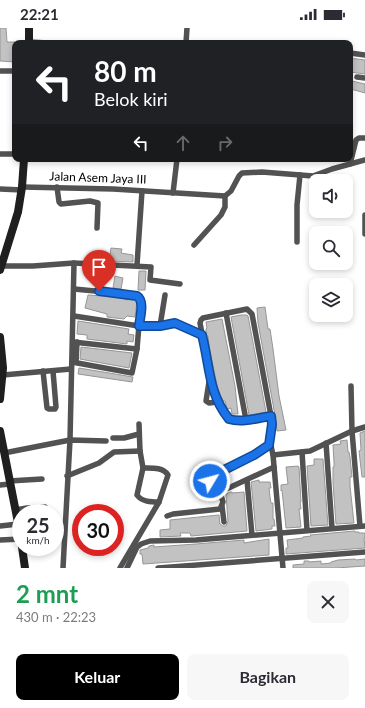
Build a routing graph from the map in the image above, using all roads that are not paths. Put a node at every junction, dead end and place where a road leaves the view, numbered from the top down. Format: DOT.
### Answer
graph roads {
  1 [pos="29,28"];
  2 [pos="187,28"];
  3 [pos="29,40"];
  4 [pos="186,40"];
  5 [pos="353,53"];
  6 [pos="365,55"];
  7 [pos="0,71"];
  8 [pos="12,71"];
  9 [pos="357,77"];
  10 [pos="365,78"];
  11 [pos="365,138"];
  12 [pos="353,152"];
  13 [pos="0,154"];
  14 [pos="12,154"];
  15 [pos="365,160"];
  16 [pos="24,162"];
  17 [pos="177,162"];
  18 [pos="350,164"];
  19 [pos="300,175"];
  20 [pos="57,187"];
  21 [pos="0,189"];
  22 [pos="22,189"];
  23 [pos="142,191"];
  24 [pos="173,193"];
  25 [pos="225,196"];
  26 [pos="365,215"];
  27 [pos="97,228"];
  28 [pos="365,234"];
  29 [pos="297,242"];
  30 [pos="194,245"];
  31 [pos="3,248"];
  32 [pos="74,263"];
  33 [pos="137,265"];
  34 [pos="0,269"];
  35 [pos="180,284"];
  36 [pos="74,289"];
  37 [pos="165,295"];
  38 [pos="226,313"];
  39 [pos="74,316"];
  40 [pos="139,326"];
  41 [pos="160,326"];
  42 [pos="202,335"];
  43 [pos="0,337"];
  44 [pos="75,342"];
  45 [pos="137,350"];
  46 [pos="74,362"];
  47 [pos="71,369"];
  48 [pos="2,370"];
  49 [pos="43,371"];
  50 [pos="53,371"];
  51 [pos="210,378"];
  52 [pos="351,386"];
  53 [pos="0,399"];
  54 [pos="217,402"];
  55 [pos="271,416"];
  56 [pos="246,420"];
  57 [pos="139,424"];
  58 [pos="365,427"];
  59 [pos="0,431"];
  60 [pos="352,431"];
  61 [pos="139,434"];
  62 [pos="113,438"];
  63 [pos="70,440"];
  64 [pos="106,441"];
  65 [pos="326,443"];
  66 [pos="269,445"];
  67 [pos="140,451"];
  68 [pos="302,452"];
  69 [pos="4,453"];
  70 [pos="273,455"];
  71 [pos="274,467"];
  72 [pos="143,468"];
  73 [pos="67,476"];
  74 [pos="42,479"];
  75 [pos="247,480"];
  76 [pos="9,483"];
  77 [pos="0,485"];
  78 [pos="220,492"];
  79 [pos="159,502"];
  80 [pos="14,504"];
  81 [pos="222,506"];
  82 [pos="167,516"];
  83 [pos="224,522"];
  84 [pos="12,525"];
  85 [pos="0,526"];
  86 [pos="362,526"];
  87 [pos="332,528"];
  88 [pos="308,530"];
  89 [pos="280,533"];
  90 [pos="252,535"];
  91 [pos="12,539"];
  92 [pos="0,540"];
  93 [pos="365,552"];
  94 [pos="23,556"];
  95 [pos="283,558"];
  96 [pos="25,568"];
  97 [pos="63,568"];
  98 [pos="120,568"];
  99 [pos="127,568"];
  100 [pos="158,568"];
  101 [pos="283,568"];
  1 -- 3 [label="main road"];
  2 -- 4 [label="street"];
  5 -- 6 [label="street"];
  7 -- 8 [label="street"];
  9 -- 10 [label="street"];
  11 -- 12 [label="street"];
  13 -- 14 [label="street"];
  15 -- 18 [label="street"];
  16 -- 22 [label="main road"];
  17 -- 24 [label="street"];
  18 -- 19 [label="street"];
  19 -- 25 [label="street"];
  19 -- 29 [label="street"];
  20 -- 22 [label="street, Jalan Asem Jaya III"];
  20 -- 23 [label="street, Jalan Asem Jaya III"];
  20 -- 27 [label="street"];
  21 -- 22 [label="street, Jalan Asem Jaya III"];
  22 -- 31 [label="main road"];
  23 -- 24 [label="street, Jalan Asem Jaya III"];
  23 -- 33 [label="street"];
  24 -- 25 [label="street, Jalan Asem Jaya III"];
  25 -- 30 [label="street"];
  26 -- 28 [label="street"];
  31 -- 34 [label="main road"];
  32 -- 33 [label="street"];
  32 -- 34 [label="street"];
  32 -- 36 [label="street"];
  33 -- 35 [label="street"];
  36 -- 39 [label="street"];
  36 -- 40 [label="street"];
  37 -- 41 [label="street"];
  38 -- 42 [label="street"];
  38 -- 55 [label="street"];
  38 -- 56 [label="street"];
  39 -- 40 [label="street"];
  39 -- 44 [label="street"];
  40 -- 41 [label="street"];
  40 -- 45 [label="street"];
  41 -- 42 [label="street"];
  42 -- 51 [label="street"];
  43 -- 48 [label="main road"];
  44 -- 45 [label="street"];
  44 -- 46 [label="street"];
  45 -- 46 [label="street"];
  46 -- 47 [label="street"];
  47 -- 50 [label="street"];
  47 -- 63 [label="street"];
  48 -- 49 [label="street"];
  48 -- 53 [label="main road"];
  49 -- 50 [label="street"];
  49 -- 50 [label="street"];
  51 -- 54 [label="street"];
  51 -- 54 [label="street"];
  52 -- 60 [label="street"];
  54 -- 56 [label="street"];
  55 -- 56 [label="street"];
  55 -- 66 [label="street"];
  57 -- 61 [label="street"];
  58 -- 60 [label="street"];
  59 -- 69 [label="main road"];
  60 -- 65 [label="street"];
  60 -- 86 [label="street"];
  61 -- 62 [label="street"];
  61 -- 67 [label="street"];
  63 -- 64 [label="street"];
  63 -- 69 [label="street"];
  63 -- 73 [label="street"];
  65 -- 68 [label="street"];
  65 -- 87 [label="street"];
  66 -- 70 [label="street"];
  66 -- 78 [label="street"];
  67 -- 72 [label="street"];
  67 -- 73 [label="street"];
  68 -- 70 [label="street"];
  68 -- 88 [label="street"];
  69 -- 76 [label="main road"];
  70 -- 71 [label="street"];
  71 -- 75 [label="street"];
  71 -- 89 [label="street"];
  72 -- 79 [label="street"];
  72 -- 79 [label="street"];
  73 -- 97 [label="street"];
  74 -- 76 [label="street"];
  75 -- 78 [label="street"];
  75 -- 90 [label="street"];
  76 -- 77 [label="street"];
  76 -- 80 [label="main road"];
  78 -- 81 [label="street"];
  79 -- 98 [label="street"];
  81 -- 82 [label="street"];
  81 -- 83 [label="street"];
  84 -- 85 [label="street"];
  86 -- 87 [label="street"];
  87 -- 88 [label="street"];
  88 -- 89 [label="street"];
  89 -- 90 [label="street"];
  89 -- 95 [label="street"];
  90 -- 99 [label="street"];
  91 -- 92 [label="street"];
  93 -- 95 [label="street"];
  94 -- 96 [label="main road"];
  95 -- 100 [label="street"];
  95 -- 101 [label="street"];
}
